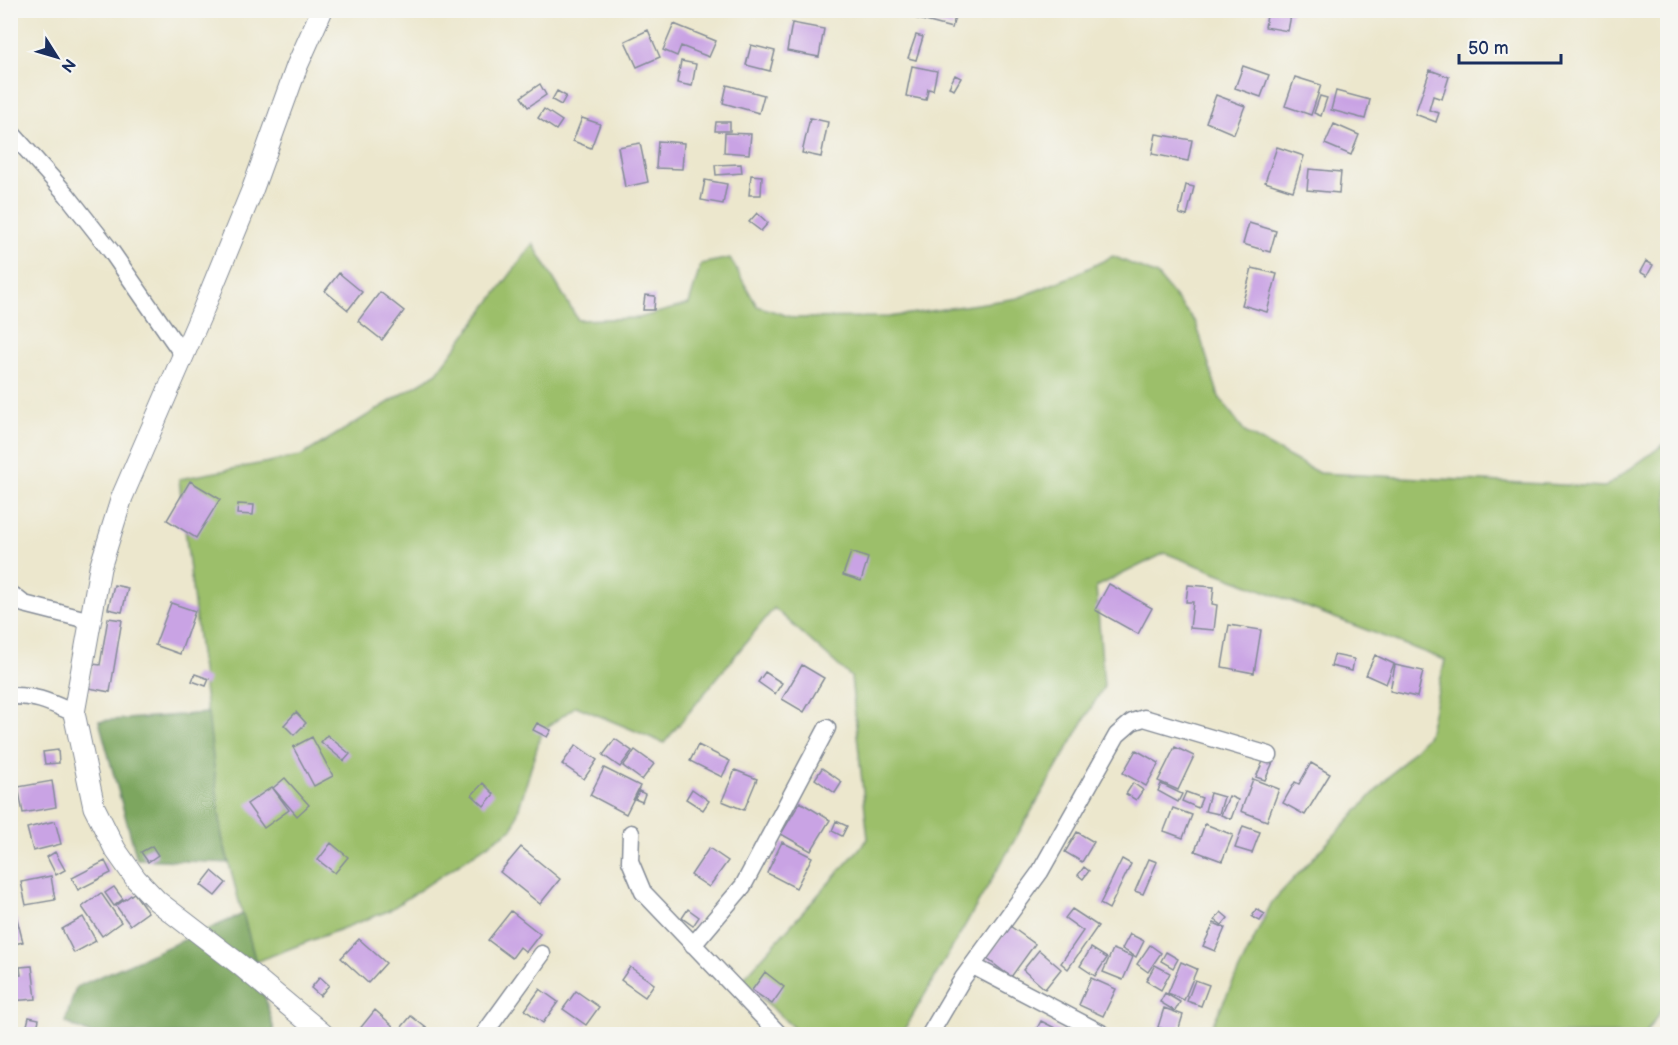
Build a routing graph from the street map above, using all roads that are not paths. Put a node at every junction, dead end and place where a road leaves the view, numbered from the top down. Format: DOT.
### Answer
graph roads {
  1 [pos="322,10"];
  2 [pos="10,131"];
  3 [pos="183,355"];
  4 [pos="10,593"];
  5 [pos="91,621"];
  6 [pos="10,696"];
  7 [pos="74,713"];
  8 [pos="827,728"];
  9 [pos="1269,754"];
  10 [pos="631,833"];
  11 [pos="693,945"];
  12 [pos="542,954"];
  13 [pos="973,966"];
  14 [pos="323,1035"];
  15 [pos="484,1035"];
  16 [pos="779,1035"];
  17 [pos="930,1035"];
  18 [pos="1102,1035"];
  1 -- 3 [label="street"];
  2 -- 3 [label="street"];
  3 -- 5 [label="street"];
  4 -- 5 [label="street"];
  5 -- 7 [label="street"];
  6 -- 7 [label="street"];
  7 -- 14 [label="street"];
  8 -- 11 [label="street"];
  9 -- 13 [label="street"];
  10 -- 11 [label="street"];
  11 -- 16 [label="street"];
  12 -- 15 [label="street"];
  13 -- 17 [label="street"];
  13 -- 18 [label="street"];
}
